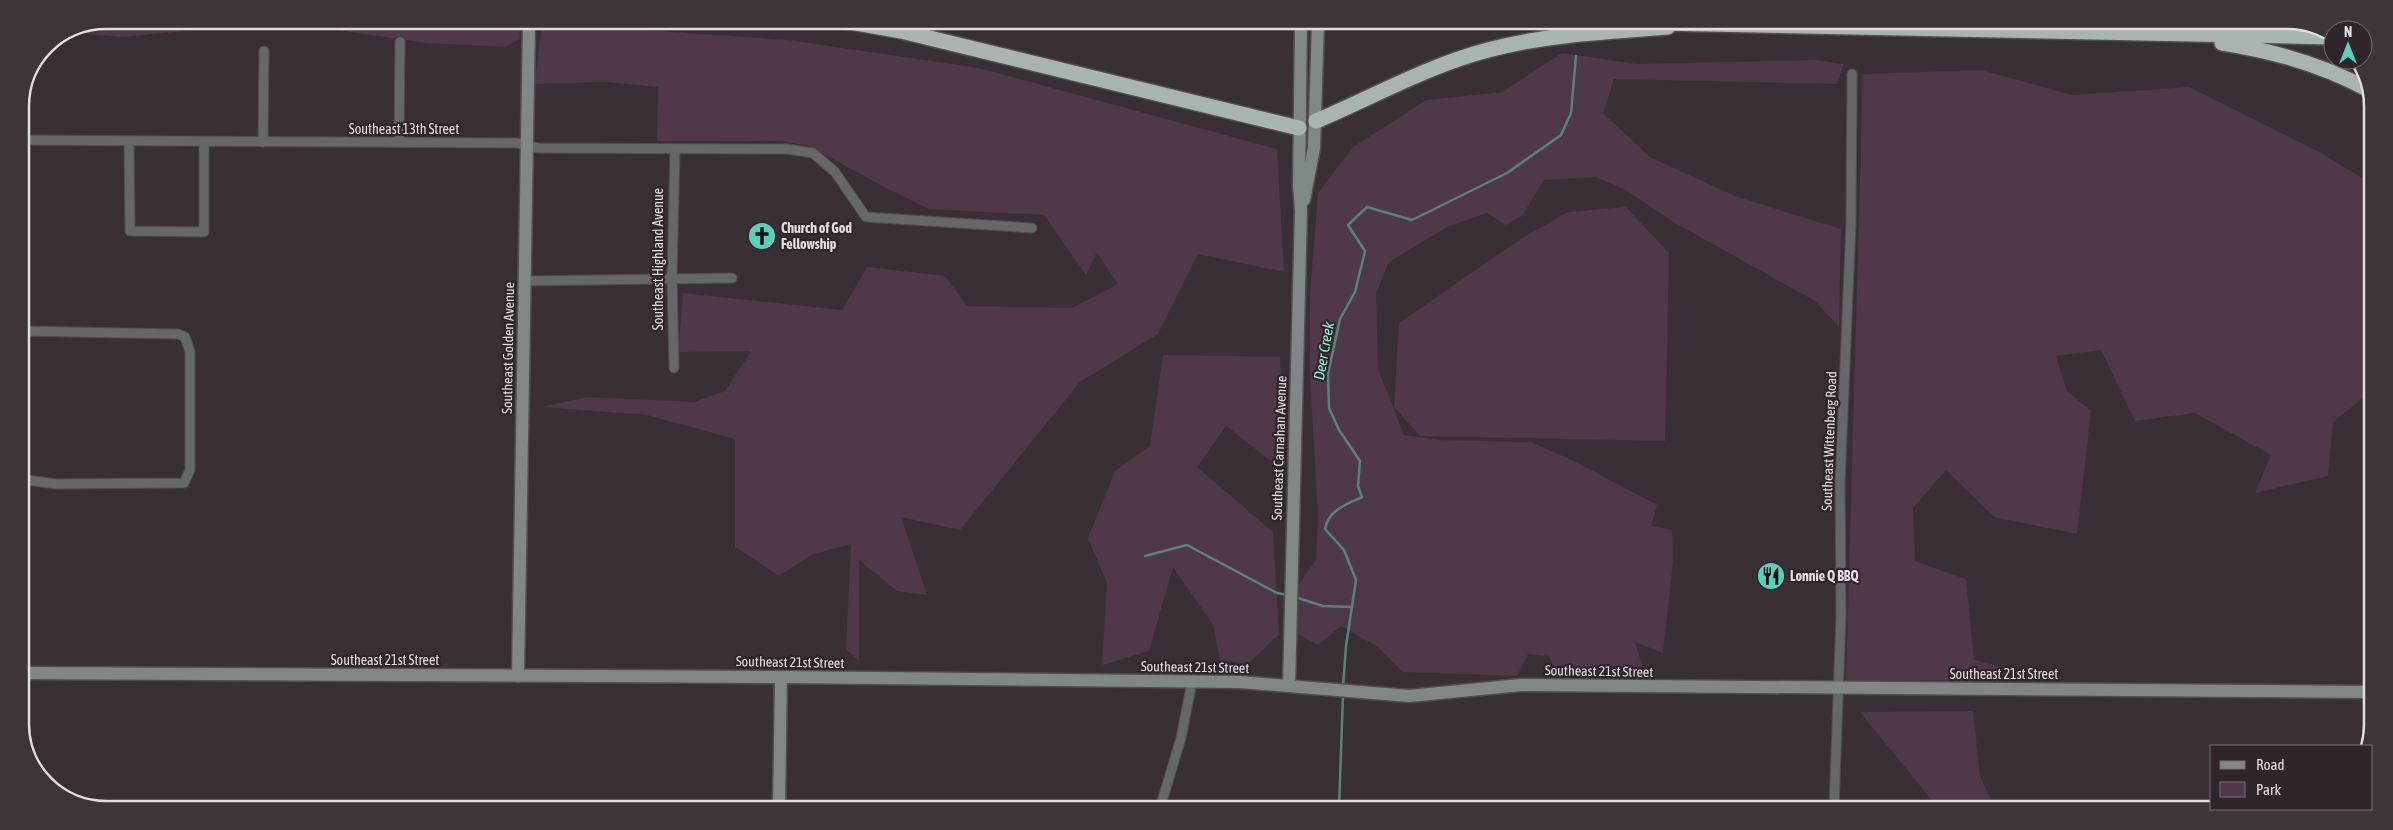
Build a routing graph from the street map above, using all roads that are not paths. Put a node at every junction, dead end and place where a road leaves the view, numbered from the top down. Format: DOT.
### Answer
graph roads {
  1 [pos="529,29"];
  2 [pos="889,29"];
  3 [pos="1301,29"];
  4 [pos="1318,29"];
  5 [pos="1629,29"];
  6 [pos="1926,29"];
  7 [pos="2152,34"];
  8 [pos="2321,37"];
  9 [pos="400,42"];
  10 [pos="264,51"];
  11 [pos="1852,74"];
  12 [pos="2362,87"];
  13 [pos="1316,121"];
  14 [pos="1299,128"];
  15 [pos="29,140"];
  16 [pos="129,141"];
  17 [pos="204,142"];
  18 [pos="263,142"];
  19 [pos="399,142"];
  20 [pos="527,146"];
  21 [pos="675,150"];
  22 [pos="1301,210"];
  23 [pos="1032,228"];
  24 [pos="672,278"];
  25 [pos="732,278"];
  26 [pos="524,281"];
  27 [pos="29,331"];
  28 [pos="674,368"];
  29 [pos="29,480"];
  30 [pos="29,673"];
  31 [pos="518,676"];
  32 [pos="781,677"];
  33 [pos="1192,682"];
  34 [pos="1289,686"];
  35 [pos="1838,688"];
  36 [pos="2364,692"];
  37 [pos="779,801"];
  38 [pos="1162,801"];
  39 [pos="1834,801"];
  1 -- 20 [label="street, Southeast Golden Avenue"];
  2 -- 14 [label="highway"];
  3 -- 14 [label="street, Southeast Carnahan Avenue"];
  4 -- 13 [label="street, Southeast Carnahan Avenue"];
  5 -- 13 [label="highway"];
  6 -- 7 [label="highway"];
  7 -- 8 [label="highway"];
  7 -- 12 [label="highway"];
  9 -- 19 [label="street"];
  10 -- 18 [label="street"];
  11 -- 35 [label="street, Southeast Wittenberg Road"];
  13 -- 14 [label="street"];
  13 -- 22 [label="street, Southeast Carnahan Avenue"];
  14 -- 22 [label="street, Southeast Carnahan Avenue"];
  15 -- 16 [label="street, Southeast 13th Street"];
  16 -- 17 [label="street, Southeast 13th Street"];
  16 -- 17 [label="street"];
  17 -- 18 [label="street, Southeast 13th Street"];
  18 -- 19 [label="street, Southeast 13th Street"];
  19 -- 20 [label="street, Southeast 13th Street"];
  20 -- 21 [label="street, Southeast 13th Street"];
  20 -- 26 [label="street, Southeast Golden Avenue"];
  21 -- 23 [label="street, Southeast 13th Street"];
  21 -- 24 [label="street, Southeast Highland Avenue"];
  22 -- 34 [label="street, Southeast Carnahan Avenue"];
  24 -- 25 [label="street"];
  24 -- 26 [label="street"];
  24 -- 28 [label="street, Southeast Highland Avenue"];
  26 -- 31 [label="street, Southeast Golden Avenue"];
  27 -- 29 [label="street"];
  30 -- 31 [label="street, Southeast 21st Street"];
  31 -- 32 [label="street, Southeast 21st Street"];
  32 -- 33 [label="street, Southeast 21st Street"];
  32 -- 37 [label="street"];
  33 -- 34 [label="street, Southeast 21st Street"];
  33 -- 38 [label="street"];
  34 -- 35 [label="street, Southeast 21st Street"];
  35 -- 36 [label="street, Southeast 21st Street"];
  35 -- 39 [label="street, Southeast Wittenberg Road"];
}
